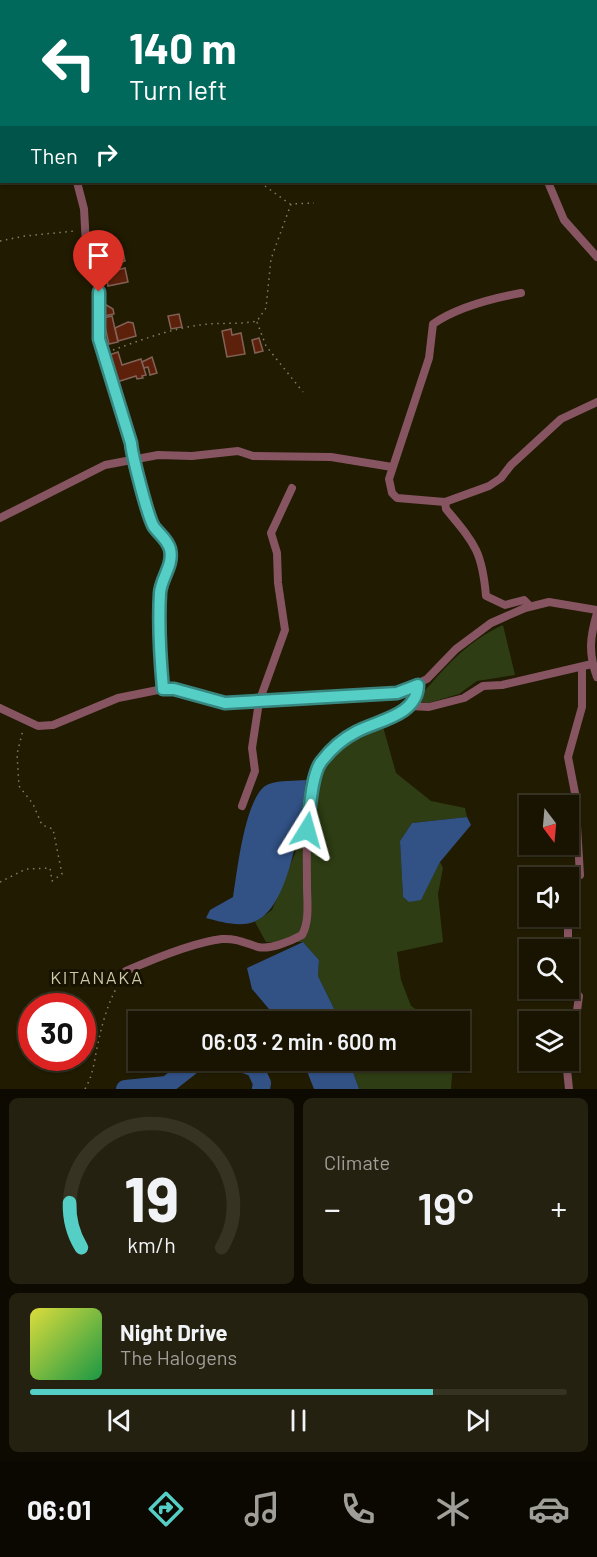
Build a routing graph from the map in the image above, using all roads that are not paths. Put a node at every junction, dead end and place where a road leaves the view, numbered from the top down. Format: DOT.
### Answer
graph roads {
  1 [pos="77,183"];
  2 [pos="548,183"];
  3 [pos="597,257"];
  4 [pos="521,293"];
  5 [pos="597,402"];
  6 [pos="132,459"];
  7 [pos="392,467"];
  8 [pos="292,488"];
  9 [pos="445,502"];
  10 [pos="0,518"];
  11 [pos="530,606"];
  12 [pos="597,611"];
  13 [pos="592,664"];
  14 [pos="582,668"];
  15 [pos="597,677"];
  16 [pos="418,685"];
  17 [pos="163,689"];
  18 [pos="259,702"];
  19 [pos="410,706"];
  20 [pos="0,708"];
  21 [pos="242,806"];
  22 [pos="579,875"];
  23 [pos="126,971"];
  24 [pos="567,1071"];
  25 [pos="569,1089"];
  1 -- 6 [label="street"];
  2 -- 3 [label="street"];
  4 -- 7 [label="street"];
  5 -- 9 [label="street"];
  6 -- 7 [label="street"];
  6 -- 10 [label="street"];
  6 -- 17 [label="street"];
  7 -- 9 [label="street"];
  8 -- 18 [label="street"];
  9 -- 11 [label="street"];
  11 -- 12 [label="street"];
  11 -- 16 [label="street"];
  12 -- 13 [label="street"];
  13 -- 14 [label="street"];
  13 -- 15 [label="street"];
  14 -- 19 [label="street"];
  14 -- 22 [label="street"];
  16 -- 18 [label="street"];
  16 -- 19 [label="street"];
  17 -- 18 [label="street"];
  17 -- 20 [label="street"];
  18 -- 21 [label="street"];
  19 -- 23 [label="street"];
  24 -- 25 [label="street"];
}
